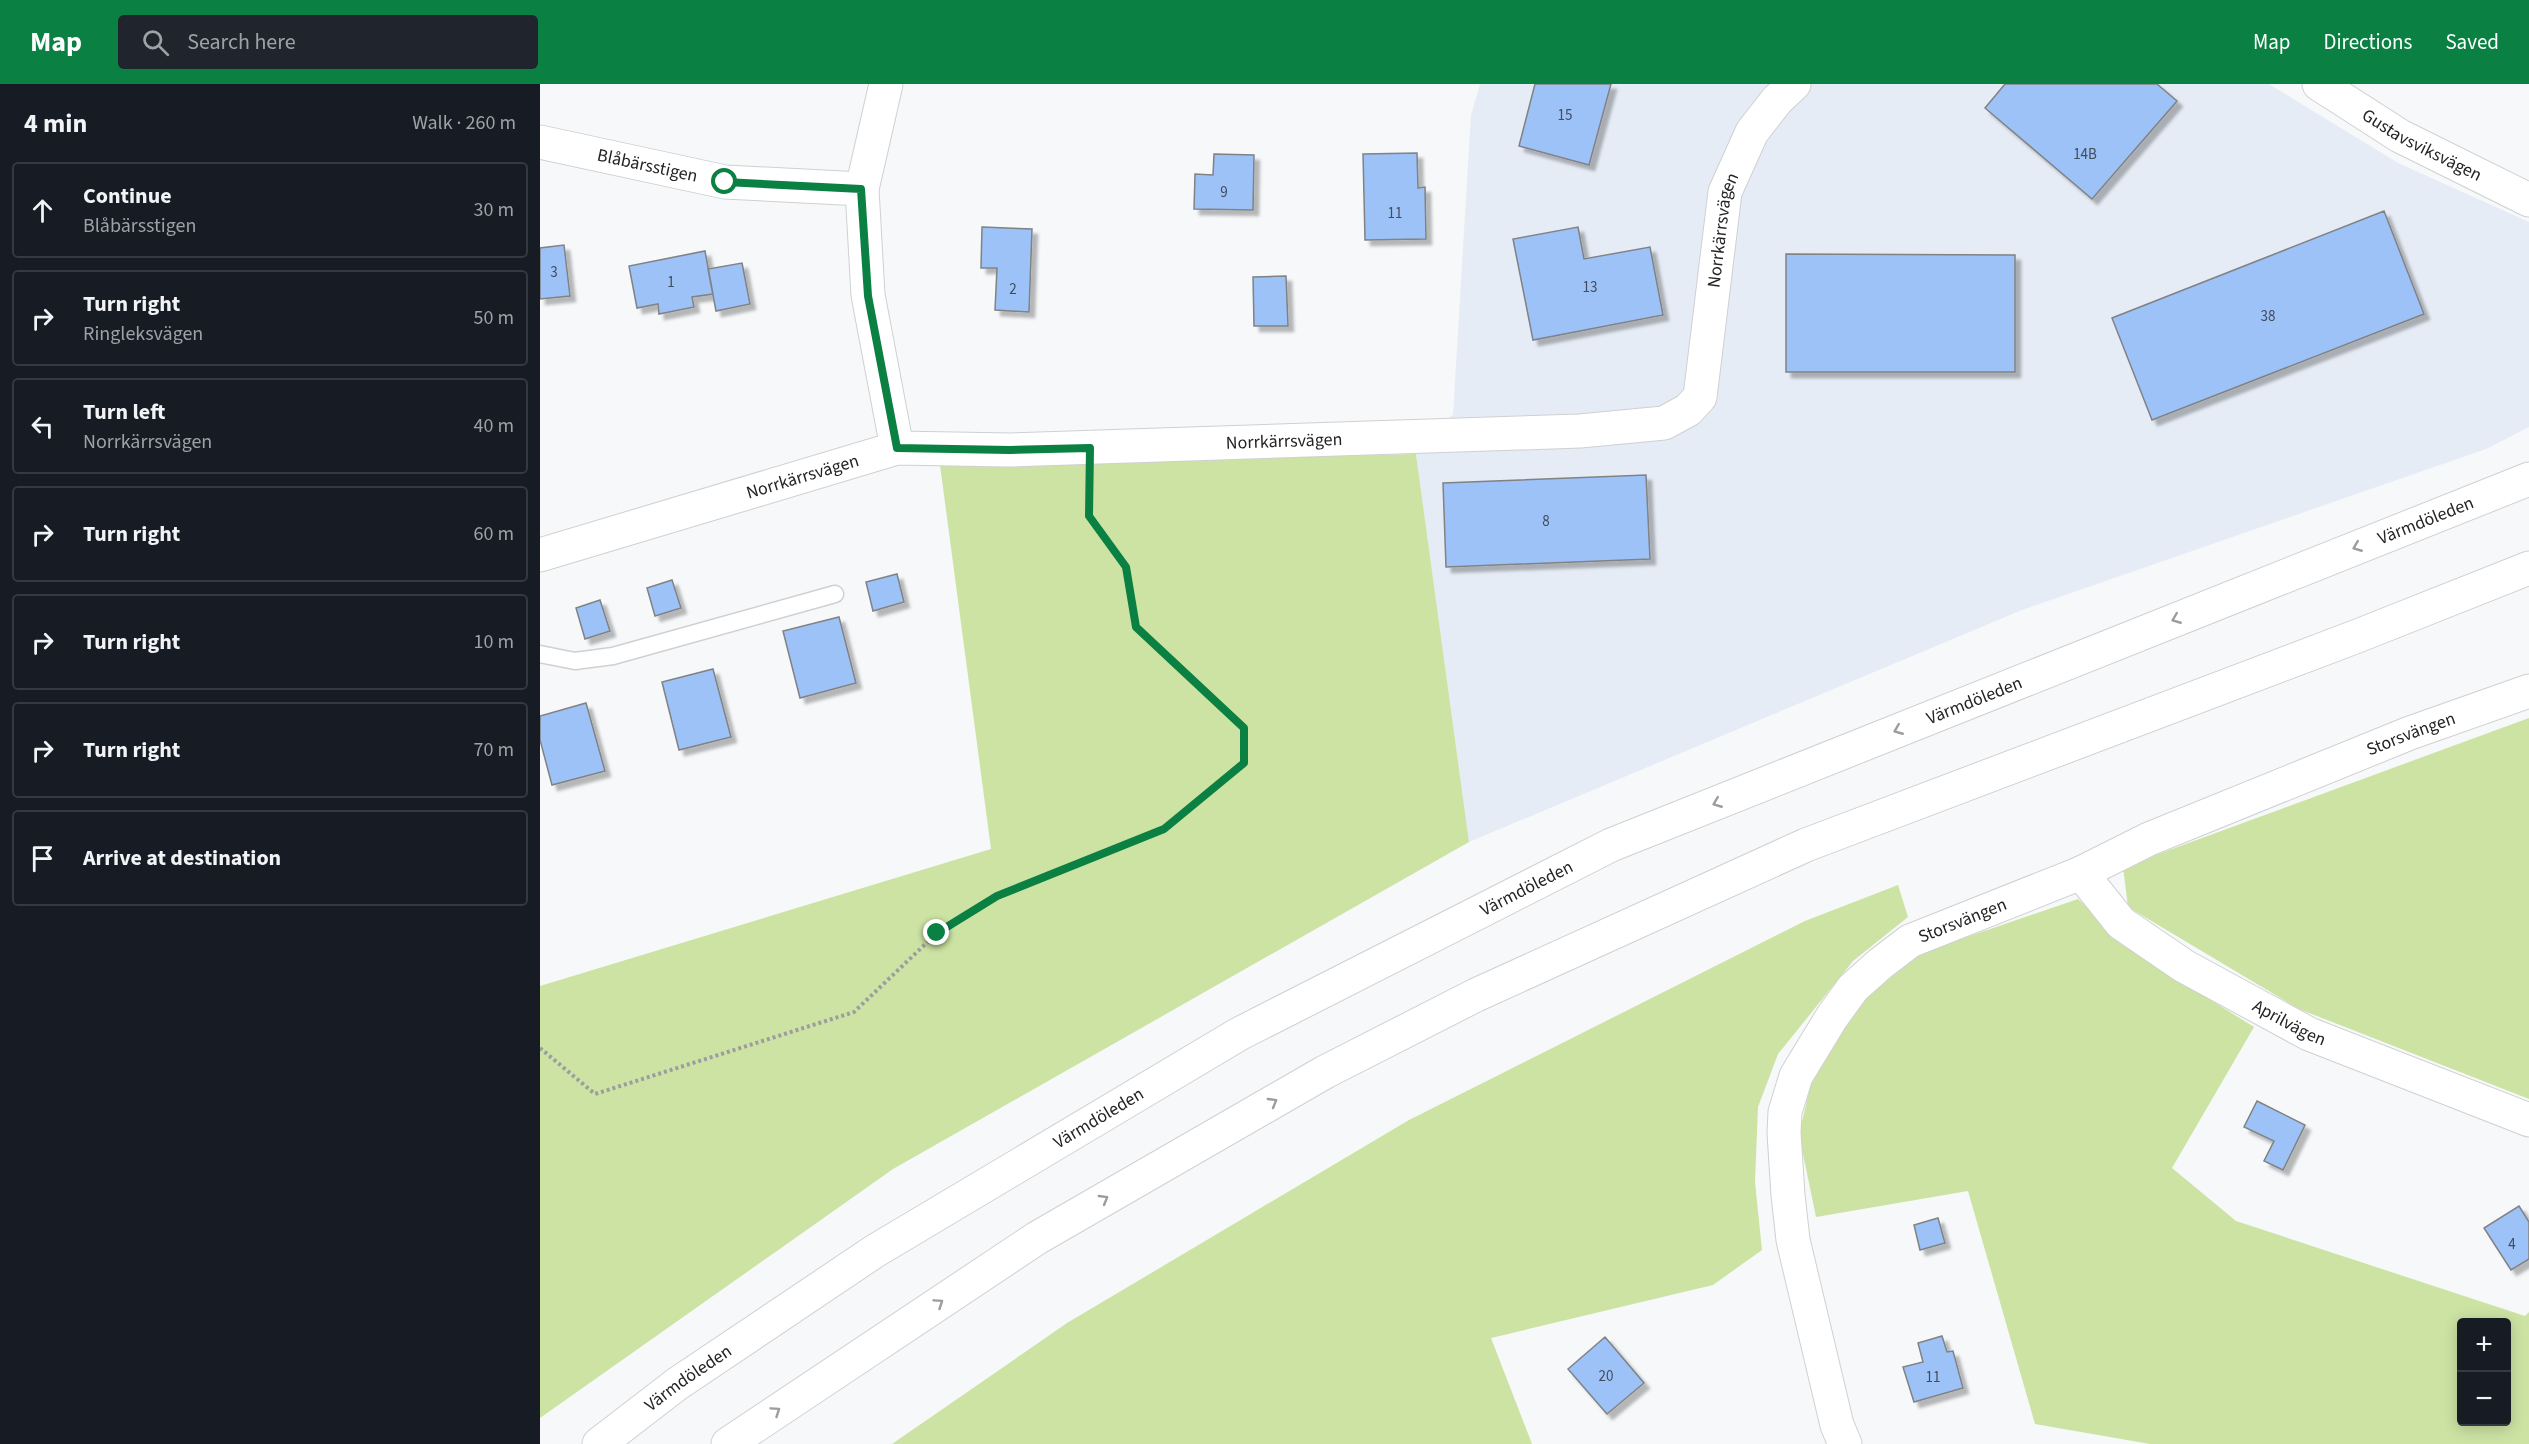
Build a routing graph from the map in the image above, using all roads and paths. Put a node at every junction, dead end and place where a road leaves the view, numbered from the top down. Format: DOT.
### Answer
graph roads {
  1 [pos="886,84"];
  2 [pos="1794,84"];
  3 [pos="2319,84"];
  4 [pos="540,142"];
  5 [pos="861,189"];
  6 [pos="2529,200"];
  7 [pos="897,448"];
  8 [pos="1090,448"];
  9 [pos="2529,479"];
  10 [pos="540,555"];
  11 [pos="2529,568"];
  12 [pos="835,594"];
  13 [pos="540,654"];
  14 [pos="2529,691"];
  15 [pos="2080,873"];
  16 [pos="540,1048"];
  17 [pos="2529,1120"];
  18 [pos="599,1444"];
  19 [pos="729,1444"];
  20 [pos="1845,1444"];
  1 -- 5 [label="main road"];
  2 -- 8 [label="main road, Norrkärrsvägen"];
  3 -- 6 [label="main road, Gustavsviksvägen"];
  4 -- 5 [label="main road, Blåbärsstigen"];
  5 -- 7 [label="main road"];
  7 -- 8 [label="main road, Norrkärrsvägen"];
  7 -- 10 [label="main road, Norrkärrsvägen"];
  8 -- 16 [label="path"];
  9 -- 18 [label="main road, Värmdöleden, one-way"];
  19 -- 11 [label="main road, one-way"];
  12 -- 13 [label="lane"];
  14 -- 15 [label="main road, Storsvängen"];
  15 -- 17 [label="main road, Aprilvägen"];
  15 -- 20 [label="main road, Storsvängen"];
}
